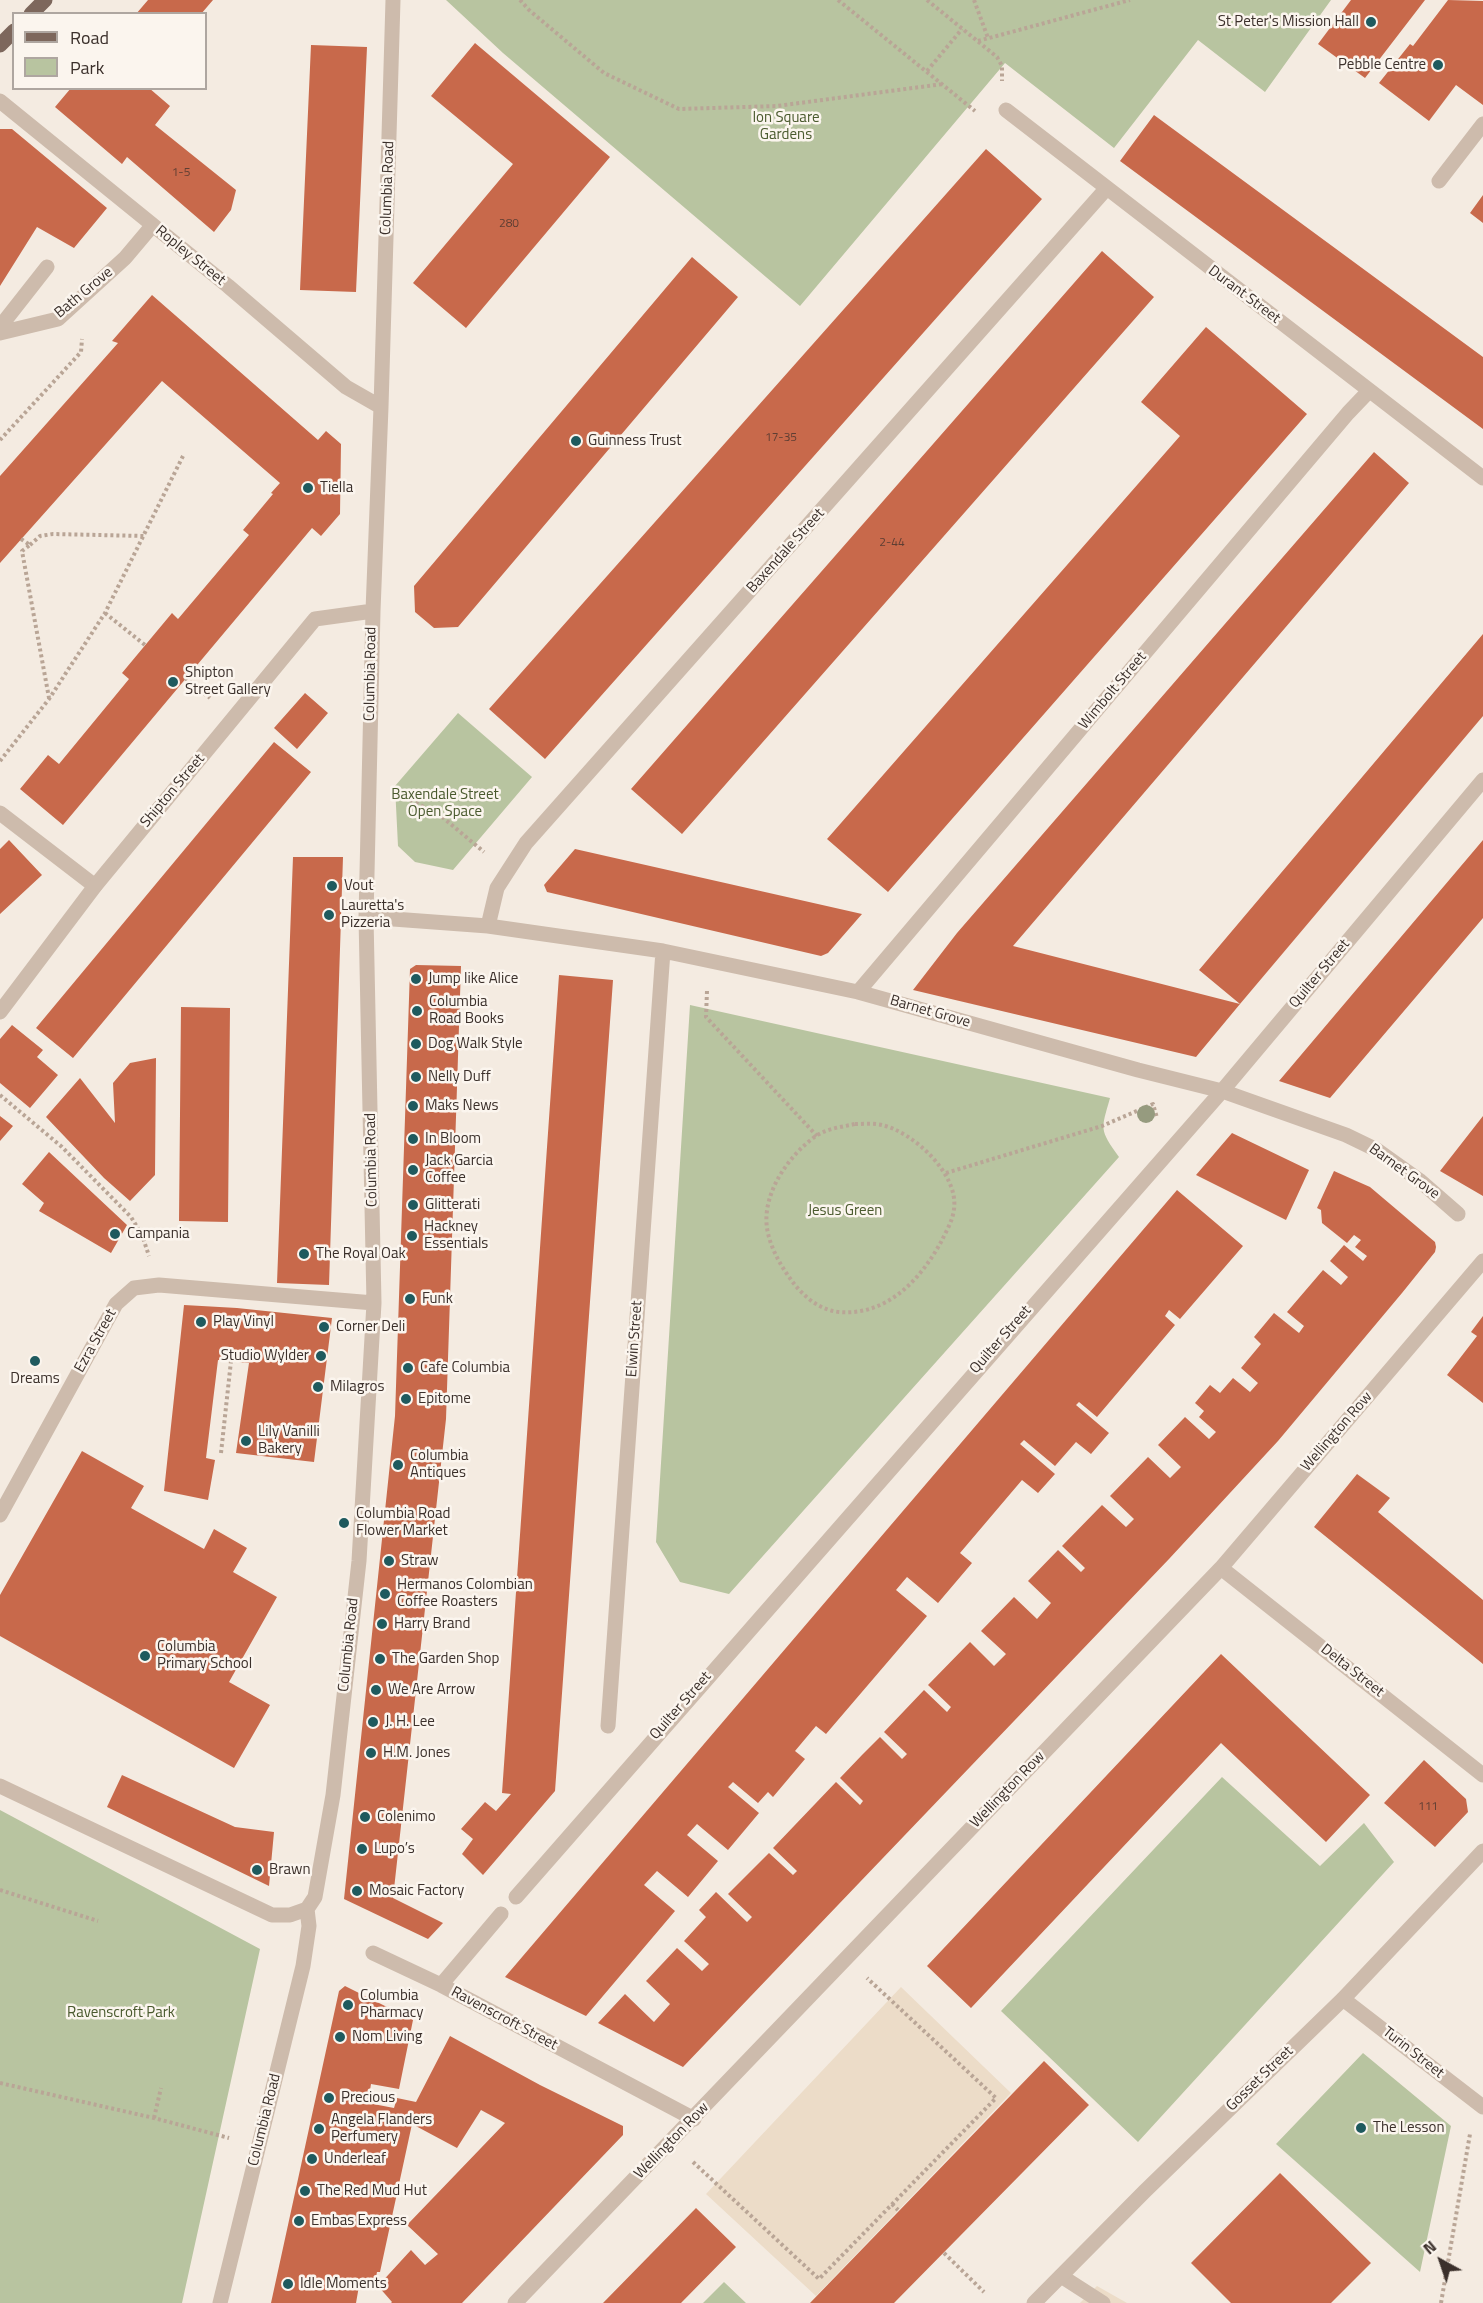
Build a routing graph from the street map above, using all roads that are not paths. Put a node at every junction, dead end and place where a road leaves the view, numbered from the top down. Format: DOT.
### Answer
graph roads {
  1 [pos="45,0"];
  2 [pos="393,0"];
  3 [pos="33,12"];
  4 [pos="12,33"];
  5 [pos="0,45"];
  6 [pos="0,101"];
  7 [pos="1004,109"];
  8 [pos="1483,124"];
  9 [pos="1439,181"];
  10 [pos="1106,189"];
  11 [pos="152,226"];
  12 [pos="47,267"];
  13 [pos="0,327"];
  14 [pos="0,333"];
  15 [pos="1369,391"];
  16 [pos="381,407"];
  17 [pos="1483,478"];
  18 [pos="373,611"];
  19 [pos="1483,780"];
  20 [pos="0,813"];
  21 [pos="95,886"];
  22 [pos="366,918"];
  23 [pos="488,926"];
  24 [pos="663,951"];
  25 [pos="858,992"];
  26 [pos="0,1012"];
  27 [pos="1222,1091"];
  28 [pos="1458,1214"];
  29 [pos="1483,1261"];
  30 [pos="374,1303"];
  31 [pos="0,1515"];
  32 [pos="1221,1568"];
  33 [pos="608,1726"];
  34 [pos="1483,1775"];
  35 [pos="0,1786"];
  36 [pos="1483,1851"];
  37 [pos="516,1897"];
  38 [pos="307,1909"];
  39 [pos="501,1914"];
  40 [pos="373,1953"];
  41 [pos="441,1985"];
  42 [pos="1342,1999"];
  43 [pos="1479,2104"];
  44 [pos="694,2119"];
  45 [pos="1061,2276"];
  46 [pos="220,2303"];
  47 [pos="515,2303"];
  48 [pos="1034,2303"];
  49 [pos="1103,2303"];
  1 -- 3 [label="main road"];
  2 -- 16 [label="street, Columbia Road"];
  4 -- 5 [label="main road"];
  6 -- 11 [label="street, Ropley Street"];
  7 -- 10 [label="street, Durant Street"];
  8 -- 9 [label="street"];
  10 -- 15 [label="street, Durant Street"];
  10 -- 23 [label="street, Baxendale Street"];
  11 -- 14 [label="street, Bath Grove"];
  11 -- 16 [label="street, Ropley Street"];
  12 -- 13 [label="street"];
  15 -- 17 [label="street, Durant Street"];
  15 -- 25 [label="street, Wimbolt Street"];
  16 -- 18 [label="street, Columbia Road"];
  18 -- 21 [label="street, Shipton Street"];
  18 -- 22 [label="street, Columbia Road"];
  19 -- 27 [label="street, Quilter Street"];
  20 -- 21 [label="street"];
  21 -- 26 [label="street, Shipton Street"];
  22 -- 23 [label="street, Barnet Grove"];
  22 -- 30 [label="street, Columbia Road"];
  23 -- 24 [label="street, Barnet Grove"];
  24 -- 25 [label="street, Barnet Grove"];
  24 -- 33 [label="street, Elwin Street"];
  25 -- 27 [label="street, Barnet Grove"];
  27 -- 28 [label="street, Barnet Grove"];
  27 -- 37 [label="street, Quilter Street"];
  29 -- 32 [label="street, Wellington Row"];
  30 -- 31 [label="street, Ezra Street"];
  30 -- 38 [label="street, Columbia Road"];
  32 -- 34 [label="street, Delta Street"];
  32 -- 44 [label="street, Wellington Row"];
  35 -- 38 [label="street"];
  36 -- 42 [label="street, Gosset Street"];
  38 -- 46 [label="street, Columbia Road"];
  39 -- 41 [label="street"];
  40 -- 41 [label="street, Ravenscroft Street"];
  41 -- 44 [label="street, Ravenscroft Street"];
  42 -- 43 [label="street, Turin Street"];
  42 -- 45 [label="street, Gosset Street"];
  44 -- 47 [label="street, Wellington Row"];
  45 -- 48 [label="street, Gosset Street"];
  45 -- 49 [label="street"];
}
